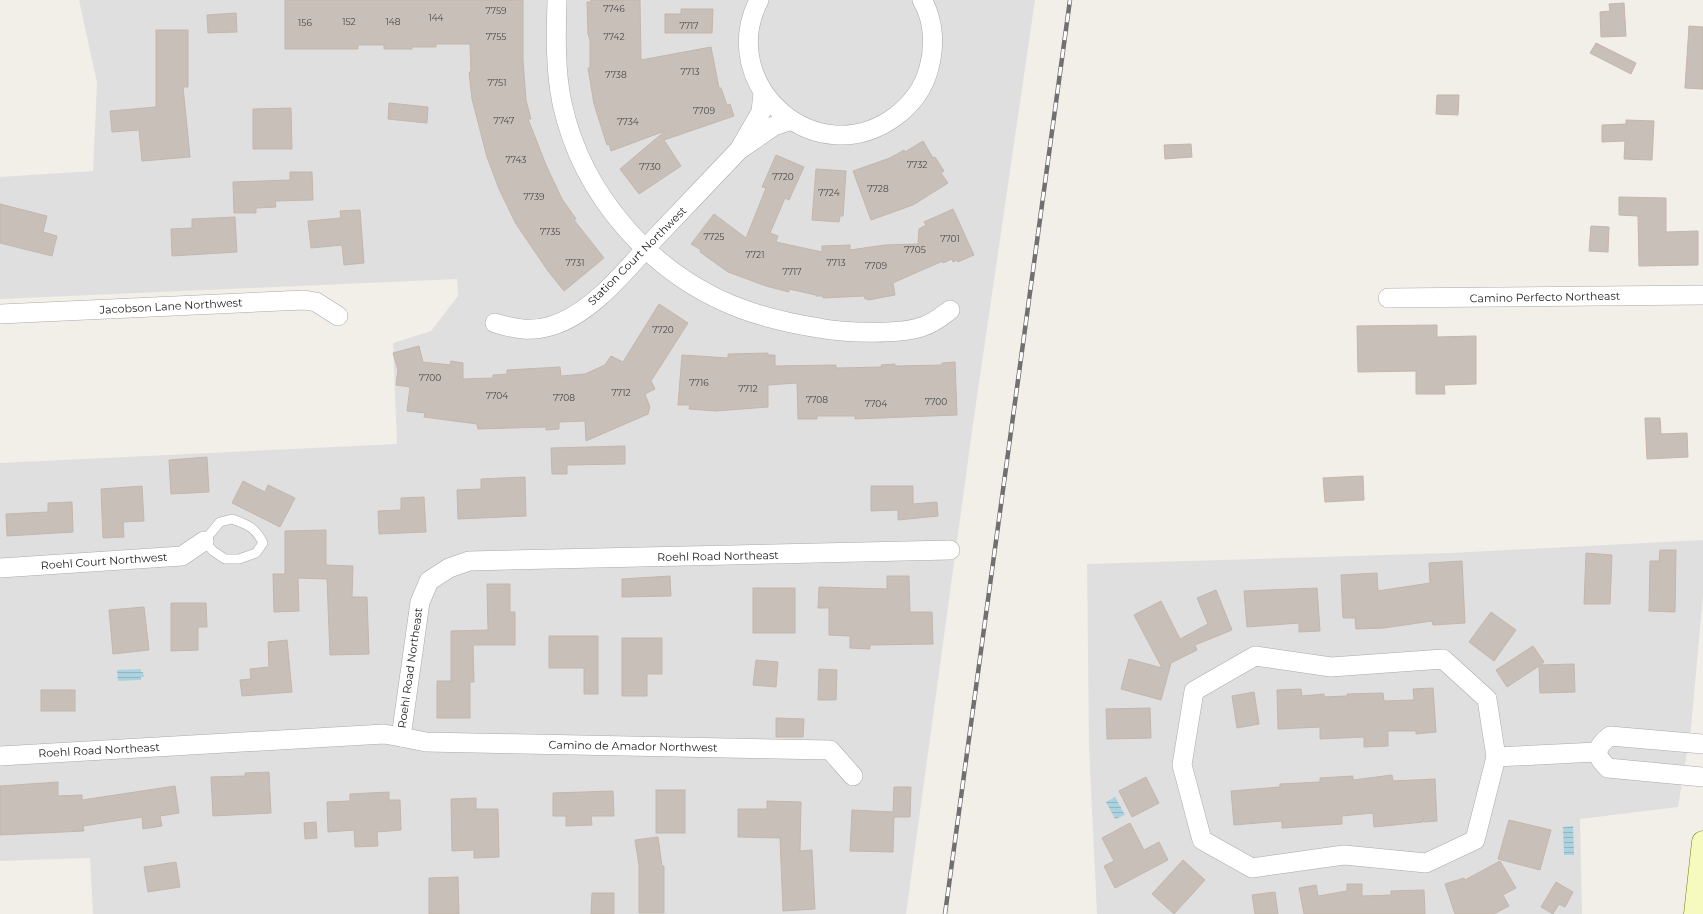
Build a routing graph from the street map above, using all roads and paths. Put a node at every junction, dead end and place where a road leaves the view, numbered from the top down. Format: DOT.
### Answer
graph roads {
  1 [pos="557,0"];
  2 [pos="759,0"];
  3 [pos="922,0"];
  4 [pos="763,93"];
  5 [pos="791,120"];
  6 [pos="739,150"];
  7 [pos="646,249"];
  8 [pos="1703,295"];
  9 [pos="1388,298"];
  10 [pos="950,310"];
  11 [pos="0,314"];
  12 [pos="338,316"];
  13 [pos="495,324"];
  14 [pos="204,541"];
  15 [pos="950,550"];
  16 [pos="0,568"];
  17 [pos="401,737"];
  18 [pos="1703,744"];
  19 [pos="1597,752"];
  20 [pos="0,756"];
  21 [pos="1496,757"];
  22 [pos="853,776"];
  23 [pos="1703,777"];
  24 [pos="1703,842"];
  25 [pos="1698,902"];
  1 -- 7 [label="street"];
  2 -- 4 [label="street"];
  3 -- 5 [label="street"];
  4 -- 5 [label="street"];
  4 -- 6 [label="street, Station Court Northwest"];
  5 -- 6 [label="street, Station Court Northwest"];
  6 -- 7 [label="street, Station Court Northwest"];
  7 -- 10 [label="street"];
  7 -- 13 [label="street, Station Court Northwest"];
  8 -- 9 [label="street, Camino Perfecto Northeast"];
  11 -- 12 [label="street, Jacobson Lane Northwest"];
  14 -- 14 [label="lane"];
  14 -- 16 [label="street, Roehl Court Northwest"];
  15 -- 17 [label="street, Roehl Road Northeast"];
  17 -- 20 [label="street, Roehl Road Northeast"];
  17 -- 22 [label="street, Camino de Amador Northwest"];
  18 -- 19 [label="street"];
  19 -- 21 [label="street"];
  19 -- 23 [label="street"];
  21 -- 21 [label="street"];
  24 -- 25 [label="street"];
}
